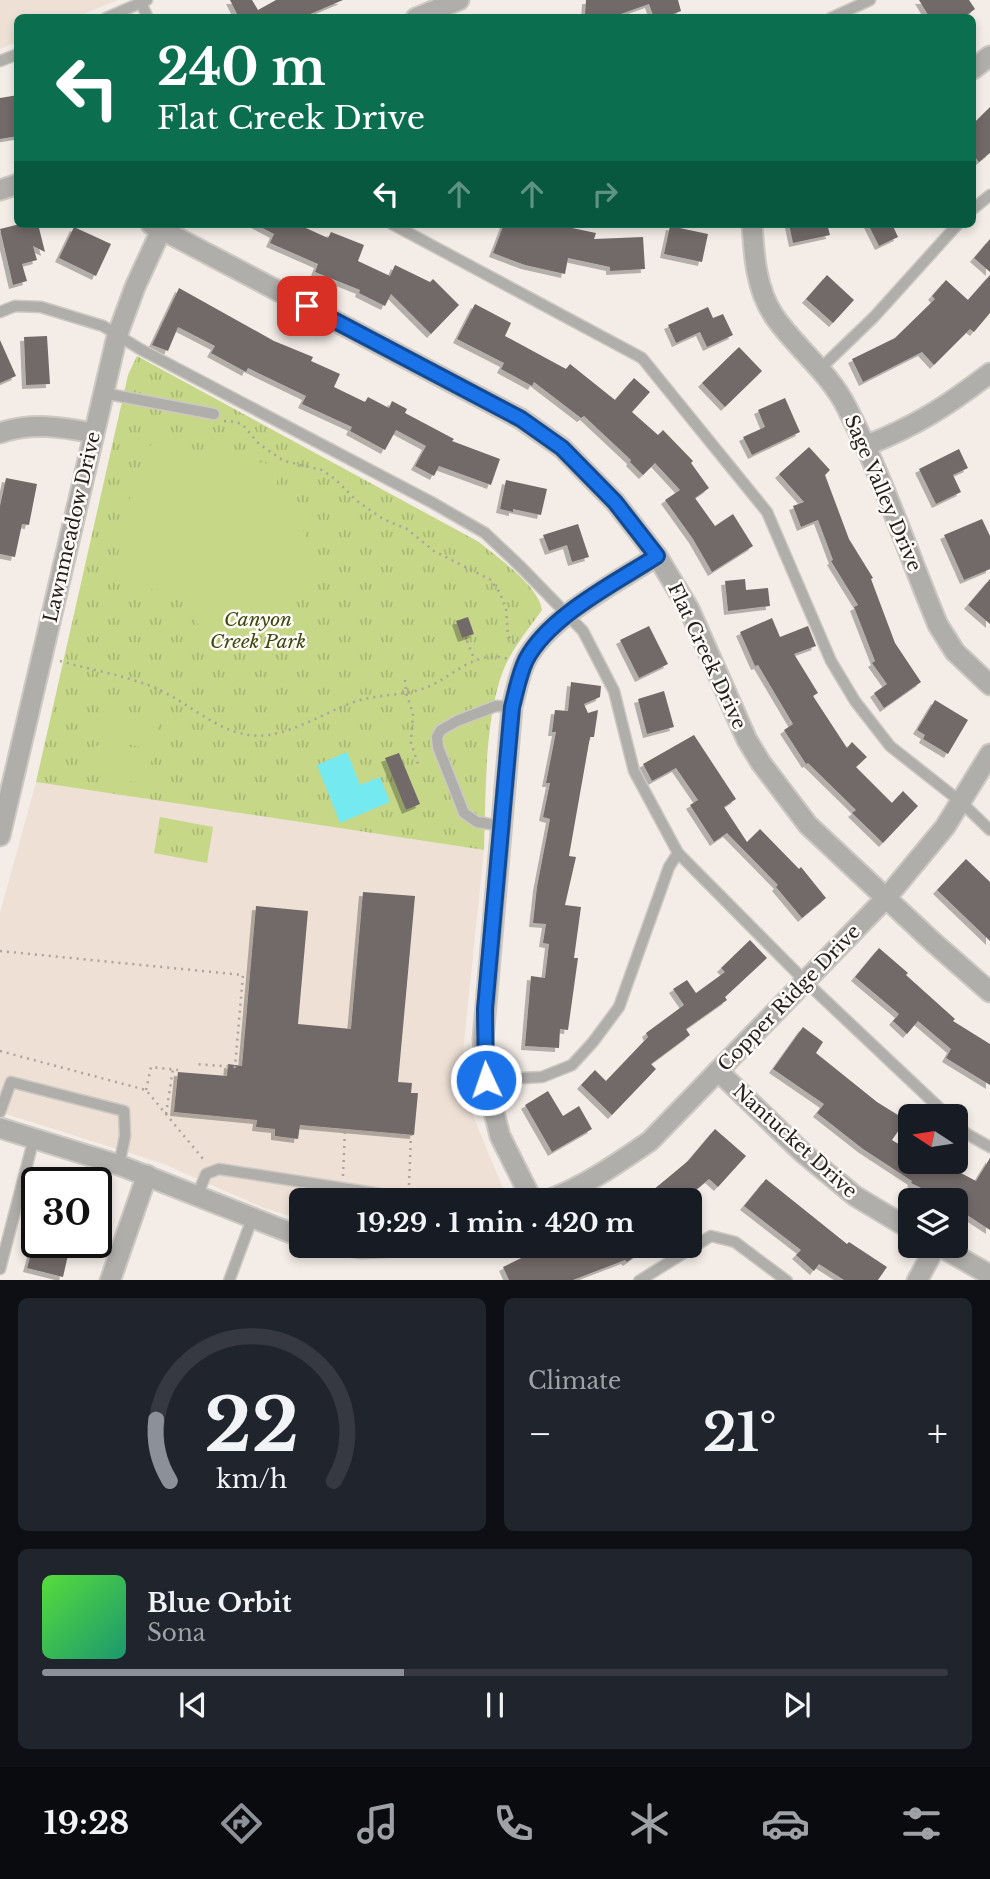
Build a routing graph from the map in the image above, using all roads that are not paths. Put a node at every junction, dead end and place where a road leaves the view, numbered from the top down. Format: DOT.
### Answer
graph roads {
  1 [pos="459,0"];
  2 [pos="870,0"];
  3 [pos="144,1"];
  4 [pos="115,14"];
  5 [pos="425,14"];
  6 [pos="840,14"];
  7 [pos="990,56"];
  8 [pos="976,67"];
  9 [pos="990,195"];
  10 [pos="976,207"];
  11 [pos="158,228"];
  12 [pos="163,228"];
  13 [pos="399,228"];
  14 [pos="752,228"];
  15 [pos="954,228"];
  16 [pos="0,312"];
  17 [pos="117,336"];
  18 [pos="821,368"];
  19 [pos="990,373"];
  20 [pos="103,393"];
  21 [pos="214,414"];
  22 [pos="0,433"];
  23 [pos="93,433"];
  24 [pos="865,446"];
  25 [pos="657,556"];
  26 [pos="567,616"];
  27 [pos="990,685"];
  28 [pos="512,707"];
  29 [pos="990,754"];
  30 [pos="961,802"];
  31 [pos="502,826"];
  32 [pos="990,830"];
  33 [pos="0,836"];
  34 [pos="678,853"];
  35 [pos="887,897"];
  36 [pos="805,981"];
  37 [pos="990,992"];
  38 [pos="718,1071"];
  39 [pos="486,1080"];
  40 [pos="934,1104"];
  41 [pos="0,1112"];
  42 [pos="0,1128"];
  43 [pos="968,1135"];
  44 [pos="34,1138"];
  45 [pos="990,1147"];
  46 [pos="119,1165"];
  47 [pos="147,1175"];
  48 [pos="342,1188"];
  49 [pos="526,1188"];
  50 [pos="576,1188"];
  51 [pos="197,1196"];
  52 [pos="252,1219"];
  53 [pos="898,1222"];
  54 [pos="289,1233"];
  55 [pos="930,1258"];
  56 [pos="959,1258"];
  57 [pos="0,1269"];
  58 [pos="990,1275"];
  59 [pos="110,1280"];
  60 [pos="229,1280"];
  61 [pos="639,1280"];
  62 [pos="787,1280"];
  63 [pos="917,1280"];
  1 -- 5 [label="street"];
  2 -- 6 [label="lane"];
  3 -- 4 [label="lane"];
  7 -- 8 [label="street"];
  9 -- 10 [label="lane"];
  11 -- 17 [label="street, Lawnmeadow Drive"];
  12 -- 25 [label="street, Flat Creek Drive"];
  13 -- 30 [label="lane"];
  14 -- 18 [label="street, Sage Valley Drive"];
  15 -- 18 [label="lane"];
  16 -- 17 [label="lane"];
  17 -- 20 [label="street, Lawnmeadow Drive"];
  17 -- 26 [label="lane"];
  18 -- 24 [label="street, Sage Valley Drive"];
  19 -- 24 [label="street"];
  20 -- 21 [label="lane"];
  20 -- 23 [label="street, Lawnmeadow Drive"];
  22 -- 23 [label="street"];
  23 -- 33 [label="street, Lawnmeadow Drive"];
  24 -- 27 [label="street, Sage Valley Drive"];
  25 -- 26 [label="street"];
  25 -- 35 [label="street, Flat Creek Drive"];
  26 -- 28 [label="street"];
  26 -- 34 [label="lane"];
  28 -- 31 [label="street"];
  28 -- 31 [label="lane"];
  29 -- 30 [label="street, Copper Ridge Drive"];
  30 -- 32 [label="lane"];
  30 -- 35 [label="street, Copper Ridge Drive"];
  31 -- 39 [label="street"];
  34 -- 36 [label="lane"];
  34 -- 39 [label="lane"];
  35 -- 36 [label="street, Copper Ridge Drive"];
  35 -- 37 [label="street, Flat Creek Drive"];
  36 -- 38 [label="street, Copper Ridge Drive"];
  36 -- 40 [label="lane"];
  38 -- 50 [label="street, Copper Ridge Drive"];
  38 -- 53 [label="street, Nantucket Drive"];
  39 -- 49 [label="street"];
  41 -- 46 [label="lane"];
  42 -- 44 [label="street"];
  43 -- 45 [label="lane"];
  44 -- 46 [label="street"];
  44 -- 57 [label="lane"];
  46 -- 47 [label="street"];
  47 -- 51 [label="street"];
  47 -- 59 [label="street"];
  48 -- 51 [label="lane"];
  51 -- 52 [label="street"];
  52 -- 54 [label="street"];
  52 -- 60 [label="lane"];
  55 -- 63 [label="street"];
  56 -- 58 [label="street"];
  61 -- 62 [label="lane"];
}
